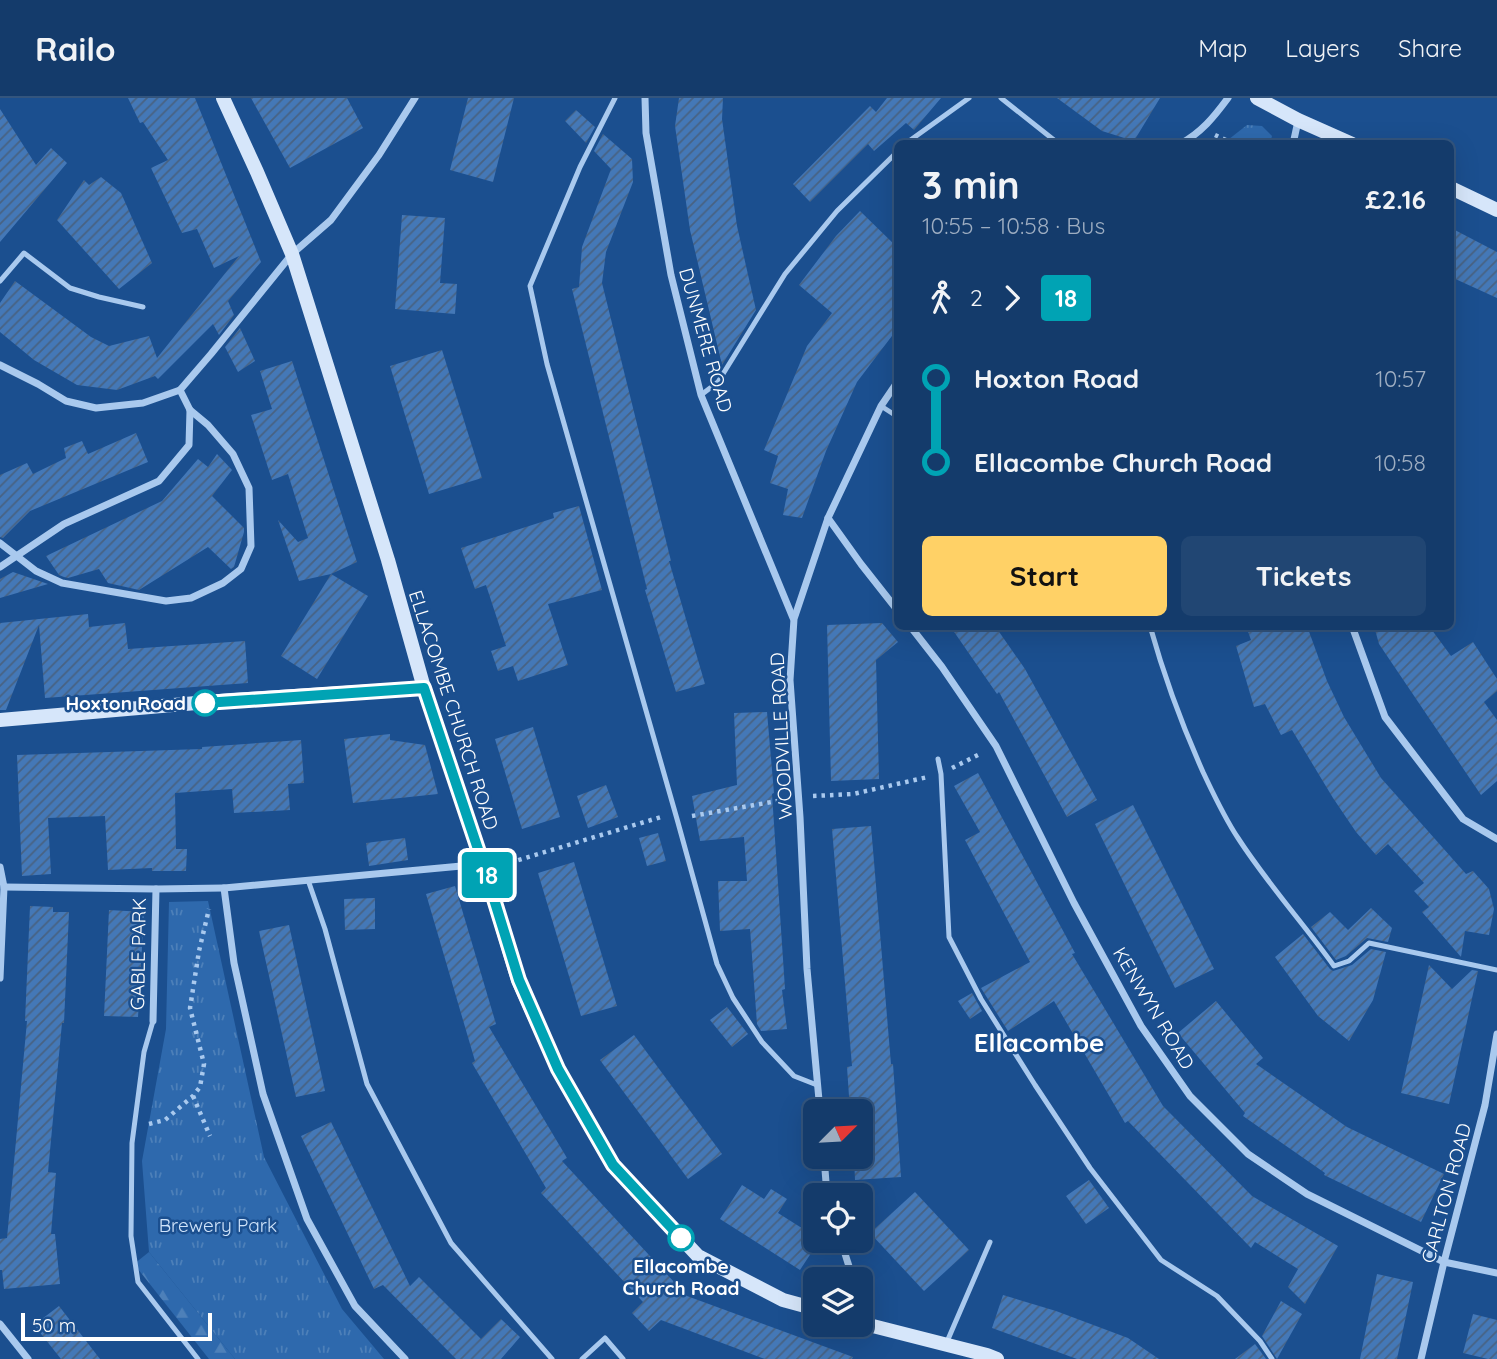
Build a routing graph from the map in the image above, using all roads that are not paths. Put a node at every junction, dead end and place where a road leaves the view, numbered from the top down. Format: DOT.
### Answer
graph roads {
  1 [pos="223,98"];
  2 [pos="415,98"];
  3 [pos="615,98"];
  4 [pos="645,98"];
  5 [pos="969,98"];
  6 [pos="1001,98"];
  7 [pos="1227,98"];
  8 [pos="1257,98"];
  9 [pos="1298,120"];
  10 [pos="911,140"];
  11 [pos="1054,140"];
  12 [pos="1187,140"];
  13 [pos="1294,140"];
  14 [pos="1343,140"];
  15 [pos="894,155"];
  16 [pos="1454,189"];
  17 [pos="1497,210"];
  18 [pos="292,254"];
  19 [pos="0,281"];
  20 [pos="143,307"];
  21 [pos="0,365"];
  22 [pos="894,387"];
  23 [pos="180,390"];
  24 [pos="701,395"];
  25 [pos="881,406"];
  26 [pos="190,410"];
  27 [pos="894,414"];
  28 [pos="828,518"];
  29 [pos="0,543"];
  30 [pos="16,555"];
  31 [pos="0,567"];
  32 [pos="894,606"];
  33 [pos="794,619"];
  34 [pos="913,630"];
  35 [pos="1151,630"];
  36 [pos="1353,630"];
  37 [pos="424,688"];
  38 [pos="0,720"];
  39 [pos="938,759"];
  40 [pos="1497,839"];
  41 [pos="0,867"];
  42 [pos="484,867"];
  43 [pos="308,880"];
  44 [pos="4,887"];
  45 [pos="224,888"];
  46 [pos="156,889"];
  47 [pos="1497,970"];
  48 [pos="0,978"];
  49 [pos="153,1021"];
  50 [pos="1497,1034"];
  51 [pos="817,1085"];
  52 [pos="819,1099"];
  53 [pos="990,1242"];
  54 [pos="1444,1262"];
  55 [pos="1497,1273"];
  56 [pos="803,1305"];
  57 [pos="0,1324"];
  58 [pos="873,1326"];
  59 [pos="946,1344"];
  60 [pos="28,1359"];
  61 [pos="198,1359"];
  62 [pos="405,1359"];
  63 [pos="552,1359"];
  64 [pos="582,1359"];
  65 [pos="623,1359"];
  66 [pos="997,1359"];
  67 [pos="1272,1359"];
  68 [pos="1421,1359"];
  1 -- 18 [label="street, ELLACOMBE CHURCH ROAD"];
  2 -- 18 [label="street"];
  3 -- 51 [label="lane"];
  4 -- 24 [label="street, DUNMERE ROAD"];
  5 -- 10 [label="lane"];
  6 -- 11 [label="lane"];
  7 -- 12 [label="street"];
  8 -- 9 [label="street"];
  9 -- 13 [label="street"];
  9 -- 14 [label="street"];
  15 -- 24 [label="lane"];
  16 -- 17 [label="street"];
  18 -- 23 [label="street"];
  18 -- 37 [label="street, ELLACOMBE CHURCH ROAD"];
  19 -- 20 [label="lane"];
  21 -- 23 [label="street"];
  22 -- 25 [label="street, WOODVILLE ROAD"];
  23 -- 26 [label="street"];
  24 -- 33 [label="street, DUNMERE ROAD"];
  25 -- 27 [label="lane"];
  25 -- 28 [label="street, WOODVILLE ROAD"];
  26 -- 30 [label="street"];
  26 -- 30 [label="street"];
  28 -- 32 [label="street"];
  28 -- 33 [label="street, WOODVILLE ROAD"];
  29 -- 30 [label="street"];
  30 -- 31 [label="street"];
  33 -- 51 [label="street, WOODVILLE ROAD"];
  34 -- 54 [label="street, KENWYN ROAD"];
  35 -- 47 [label="lane"];
  36 -- 40 [label="street"];
  37 -- 38 [label="street"];
  37 -- 42 [label="street, ELLACOMBE CHURCH ROAD"];
  39 -- 67 [label="lane"];
  41 -- 44 [label="street"];
  42 -- 43 [label="street"];
  42 -- 56 [label="street, ELLACOMBE CHURCH ROAD"];
  43 -- 45 [label="street"];
  43 -- 63 [label="lane"];
  44 -- 46 [label="street"];
  44 -- 48 [label="street"];
  45 -- 46 [label="street"];
  45 -- 62 [label="street"];
  46 -- 49 [label="street, GABLE PARK"];
  49 -- 61 [label="lane"];
  50 -- 54 [label="street, CARLTON ROAD"];
  51 -- 52 [label="street, WOODVILLE ROAD"];
  53 -- 59 [label="lane"];
  54 -- 55 [label="street, KENWYN ROAD"];
  54 -- 68 [label="street, CARLTON ROAD"];
  57 -- 60 [label="street"];
  58 -- 59 [label="street"];
  59 -- 66 [label="street"];
  64 -- 65 [label="lane"];
}
